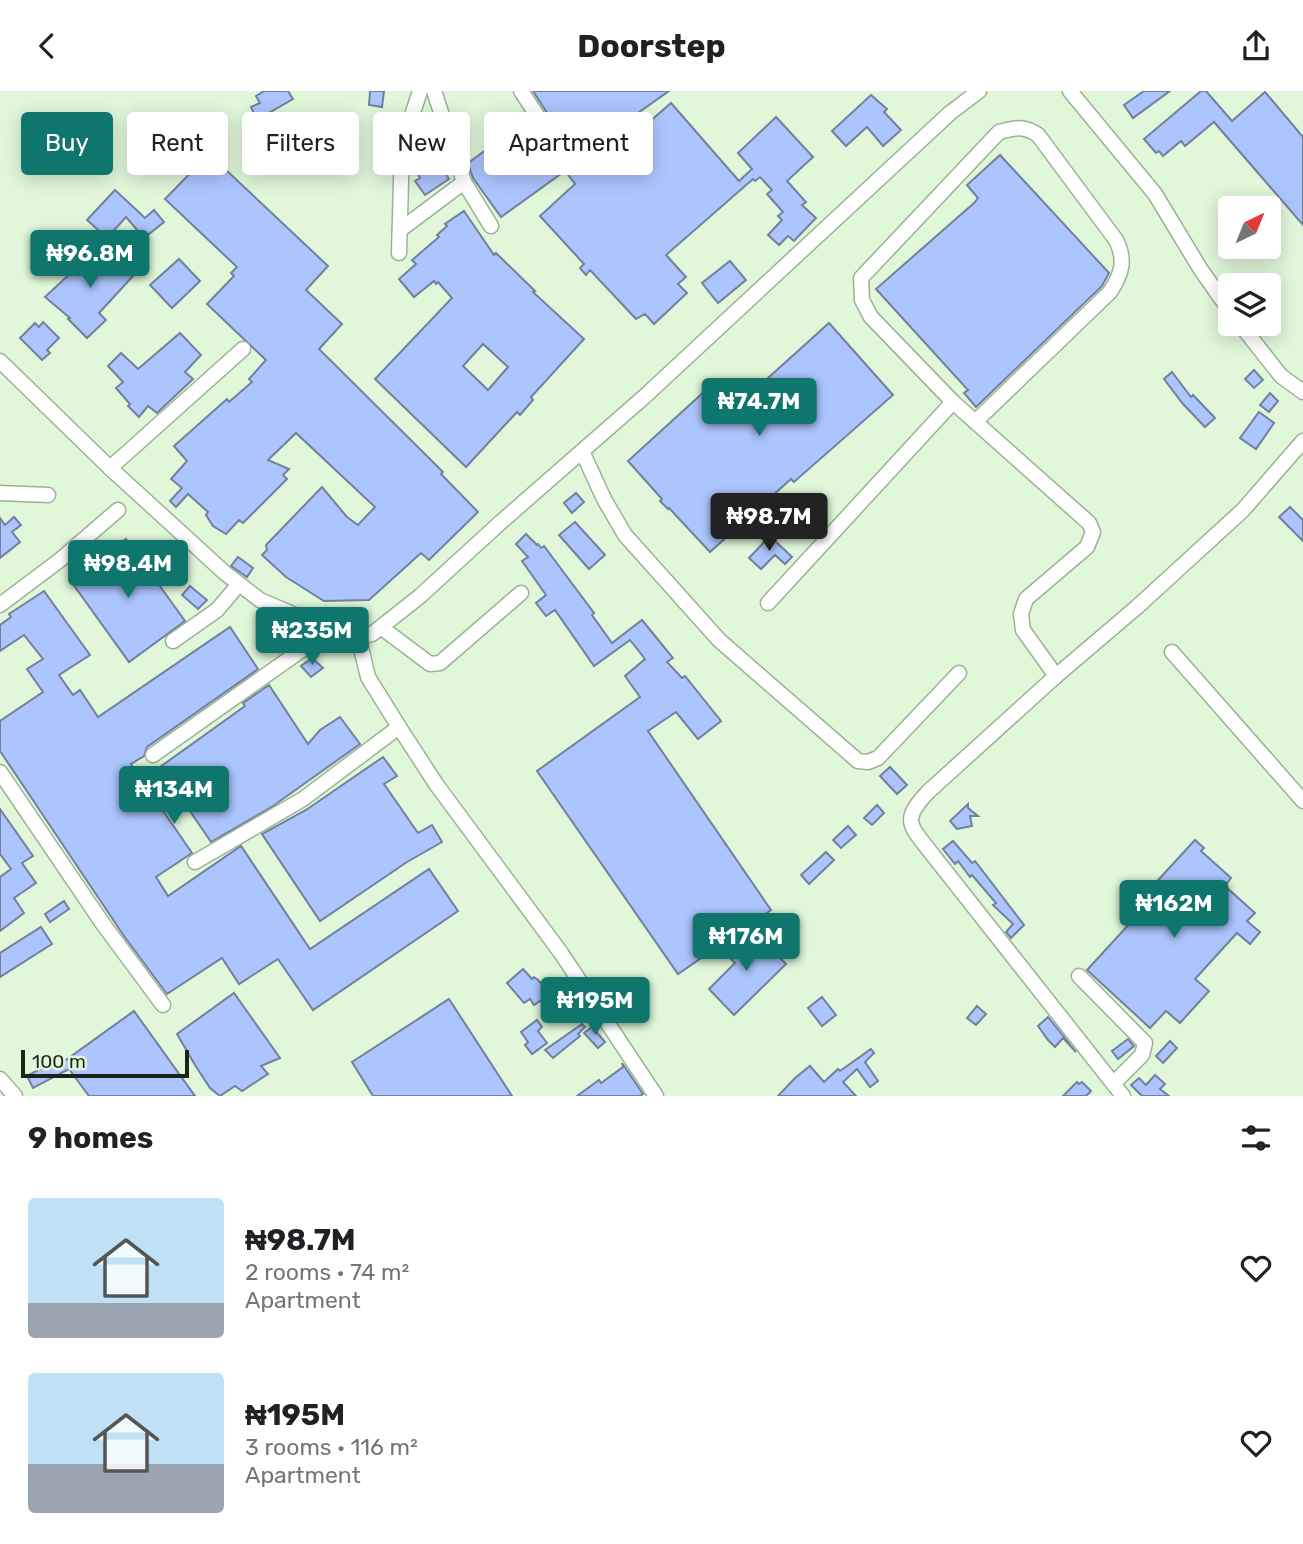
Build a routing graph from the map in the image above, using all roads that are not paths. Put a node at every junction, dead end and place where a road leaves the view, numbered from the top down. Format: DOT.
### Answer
graph roads {
  1 [pos="420,91"];
  2 [pos="434,91"];
  3 [pos="521,91"];
  4 [pos="979,91"];
  5 [pos="1070,91"];
  6 [pos="535,112"];
  7 [pos="464,182"];
  8 [pos="491,226"];
  9 [pos="400,230"];
  10 [pos="400,253"];
  11 [pos="1218,295"];
  12 [pos="1249,336"];
  13 [pos="243,349"];
  14 [pos="0,361"];
  15 [pos="1303,392"];
  16 [pos="953,402"];
  17 [pos="975,422"];
  18 [pos="1303,441"];
  19 [pos="582,451"];
  20 [pos="110,468"];
  21 [pos="0,493"];
  22 [pos="48,495"];
  23 [pos="118,510"];
  24 [pos="240,584"];
  25 [pos="521,593"];
  26 [pos="768,603"];
  27 [pos="0,605"];
  28 [pos="382,628"];
  29 [pos="330,630"];
  30 [pos="361,636"];
  31 [pos="173,641"];
  32 [pos="1172,652"];
  33 [pos="959,673"];
  34 [pos="1056,676"];
  35 [pos="399,727"];
  36 [pos="153,754"];
  37 [pos="0,772"];
  38 [pos="1303,801"];
  39 [pos="195,862"];
  40 [pos="1079,976"];
  41 [pos="163,1005"];
  42 [pos="0,1079"];
  43 [pos="1114,1083"];
  44 [pos="15,1096"];
  45 [pos="656,1096"];
  46 [pos="1123,1096"];
  1 -- 9 [label="street"];
  2 -- 7 [label="street"];
  3 -- 6 [label="street"];
  4 -- 19 [label="street"];
  5 -- 11 [label="street"];
  7 -- 8 [label="street"];
  7 -- 9 [label="street"];
  9 -- 10 [label="street"];
  12 -- 15 [label="street"];
  13 -- 20 [label="street"];
  14 -- 20 [label="street"];
  16 -- 17 [label="street"];
  16 -- 17 [label="street"];
  16 -- 26 [label="street"];
  17 -- 34 [label="street"];
  18 -- 34 [label="street"];
  19 -- 28 [label="street"];
  19 -- 33 [label="street"];
  20 -- 24 [label="street"];
  21 -- 22 [label="street"];
  23 -- 27 [label="street"];
  24 -- 29 [label="street"];
  24 -- 31 [label="street"];
  25 -- 28 [label="street"];
  28 -- 30 [label="street"];
  29 -- 30 [label="street"];
  29 -- 36 [label="street"];
  30 -- 35 [label="street"];
  32 -- 38 [label="street"];
  34 -- 43 [label="street"];
  35 -- 39 [label="street"];
  35 -- 45 [label="street"];
  37 -- 41 [label="street"];
  40 -- 43 [label="street"];
  42 -- 44 [label="street"];
  43 -- 46 [label="street"];
}
